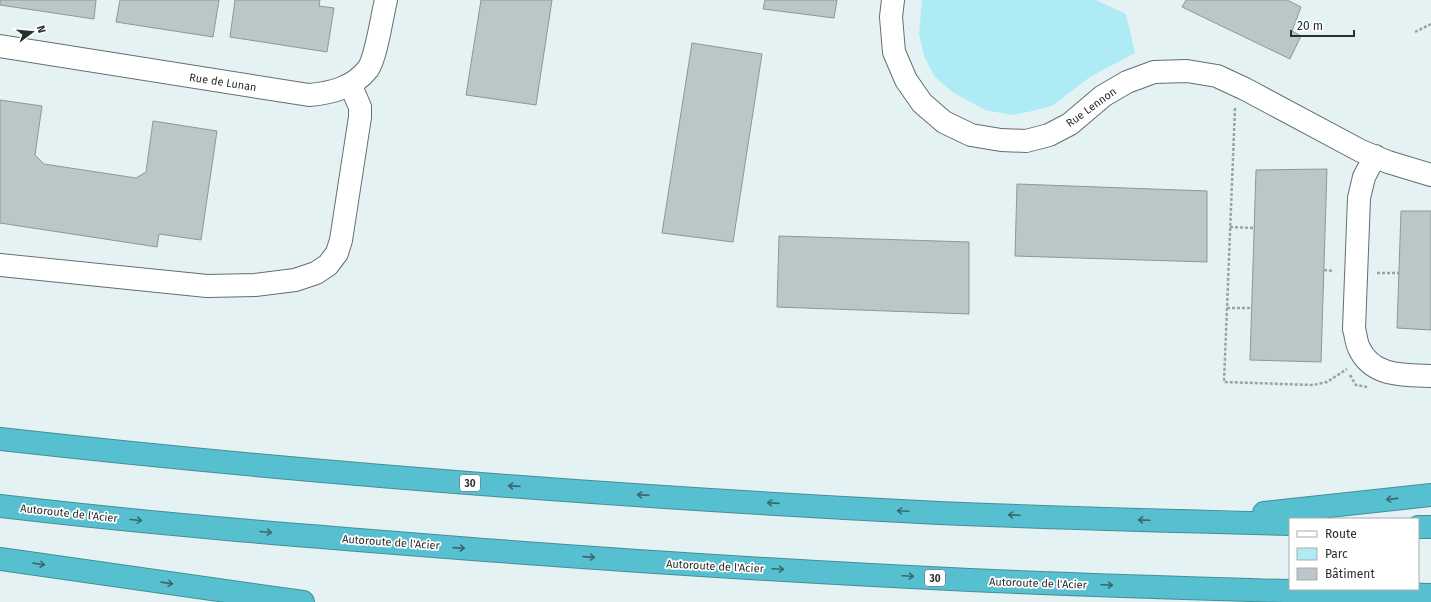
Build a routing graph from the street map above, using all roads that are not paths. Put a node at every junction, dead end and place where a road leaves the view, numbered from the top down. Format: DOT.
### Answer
graph roads {
  1 [pos="386,0"];
  2 [pos="893,0"];
  3 [pos="0,46"];
  4 [pos="350,84"];
  5 [pos="1375,156"];
  6 [pos="1431,175"];
  7 [pos="0,265"];
  8 [pos="1431,376"];
  9 [pos="0,439"];
  10 [pos="1431,495"];
  11 [pos="0,506"];
  12 [pos="1183,521"];
  13 [pos="1289,524"];
  14 [pos="1419,527"];
  15 [pos="1431,527"];
  16 [pos="0,559"];
  17 [pos="1230,590"];
  18 [pos="1431,595"];
  19 [pos="303,602"];
  20 [pos="1296,602"];
  1 -- 4 [label="street, Rue de Lunan"];
  2 -- 5 [label="street, Rue Lennon"];
  3 -- 4 [label="street, Rue de Lunan"];
  4 -- 7 [label="street"];
  5 -- 6 [label="street, Rue Lennon"];
  5 -- 8 [label="street"];
  12 -- 9 [label="highway, 30, one-way"];
  10 -- 12 [label="highway, one-way"];
  11 -- 17 [label="highway, Autoroute de l'Acier / 30, one-way"];
  12 -- 13 [label="highway, 30"];
  14 -- 15 [label="highway"];
  16 -- 19 [label="highway, one-way"];
  17 -- 18 [label="highway, Autoroute de l'Acier / 30"];
  17 -- 20 [label="highway"];
}
